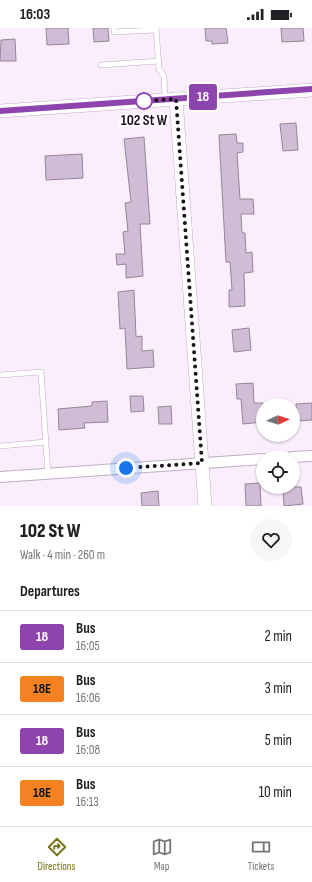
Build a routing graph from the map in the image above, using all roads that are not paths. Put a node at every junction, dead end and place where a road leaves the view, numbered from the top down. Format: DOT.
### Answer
graph roads {
  1 [pos="114,28"];
  2 [pos="156,29"];
  3 [pos="159,61"];
  4 [pos="101,65"];
  5 [pos="312,90"];
  6 [pos="170,99"];
  7 [pos="0,111"];
  8 [pos="0,375"];
  9 [pos="46,442"];
  10 [pos="0,446"];
  11 [pos="312,456"];
  12 [pos="300,457"];
  13 [pos="256,459"];
  14 [pos="202,463"];
  15 [pos="48,474"];
  16 [pos="0,477"];
  17 [pos="205,506"];
  1 -- 2 [label="lane"];
  2 -- 3 [label="lane"];
  3 -- 4 [label="lane"];
  3 -- 6 [label="lane"];
  5 -- 6 [label="street"];
  6 -- 7 [label="street"];
  6 -- 14 [label="street"];
  8 -- 9 [label="lane"];
  9 -- 10 [label="lane"];
  9 -- 15 [label="lane"];
  11 -- 12 [label="street"];
  13 -- 14 [label="street"];
  14 -- 15 [label="street"];
  14 -- 17 [label="street"];
  15 -- 16 [label="street"];
}
